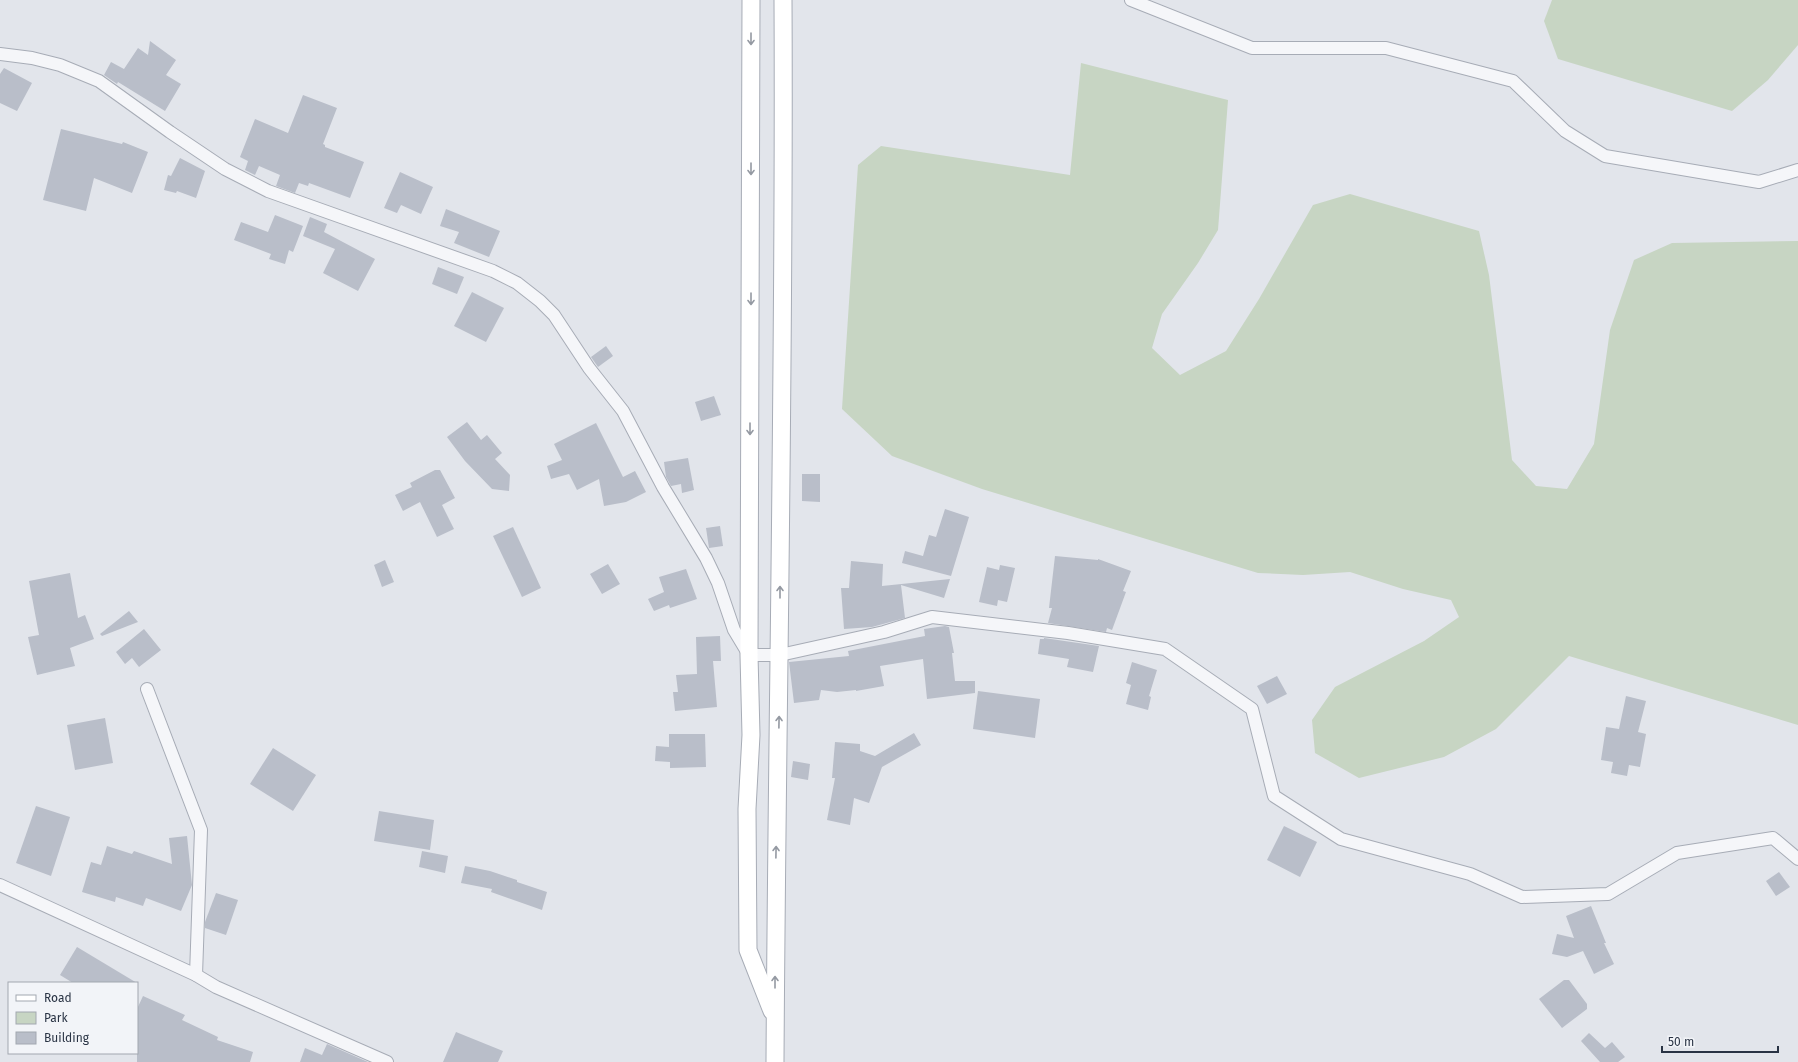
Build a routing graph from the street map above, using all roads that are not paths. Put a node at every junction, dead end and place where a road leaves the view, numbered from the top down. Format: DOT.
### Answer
graph roads {
  1 [pos="751,0"];
  2 [pos="782,0"];
  3 [pos="1132,0"];
  4 [pos="0,54"];
  5 [pos="1798,170"];
  6 [pos="749,655"];
  7 [pos="780,655"];
  8 [pos="147,689"];
  9 [pos="1798,859"];
  10 [pos="0,885"];
  11 [pos="196,975"];
  12 [pos="775,1021"];
  13 [pos="387,1062"];
  14 [pos="775,1062"];
  1 -- 6 [label="main road, one-way"];
  7 -- 2 [label="main road, one-way"];
  3 -- 5 [label="street"];
  4 -- 6 [label="street"];
  6 -- 7 [label="street"];
  6 -- 12 [label="main road"];
  7 -- 9 [label="street"];
  12 -- 7 [label="main road, one-way"];
  8 -- 11 [label="street"];
  10 -- 11 [label="street"];
  11 -- 13 [label="street"];
  12 -- 14 [label="main road"];
}
